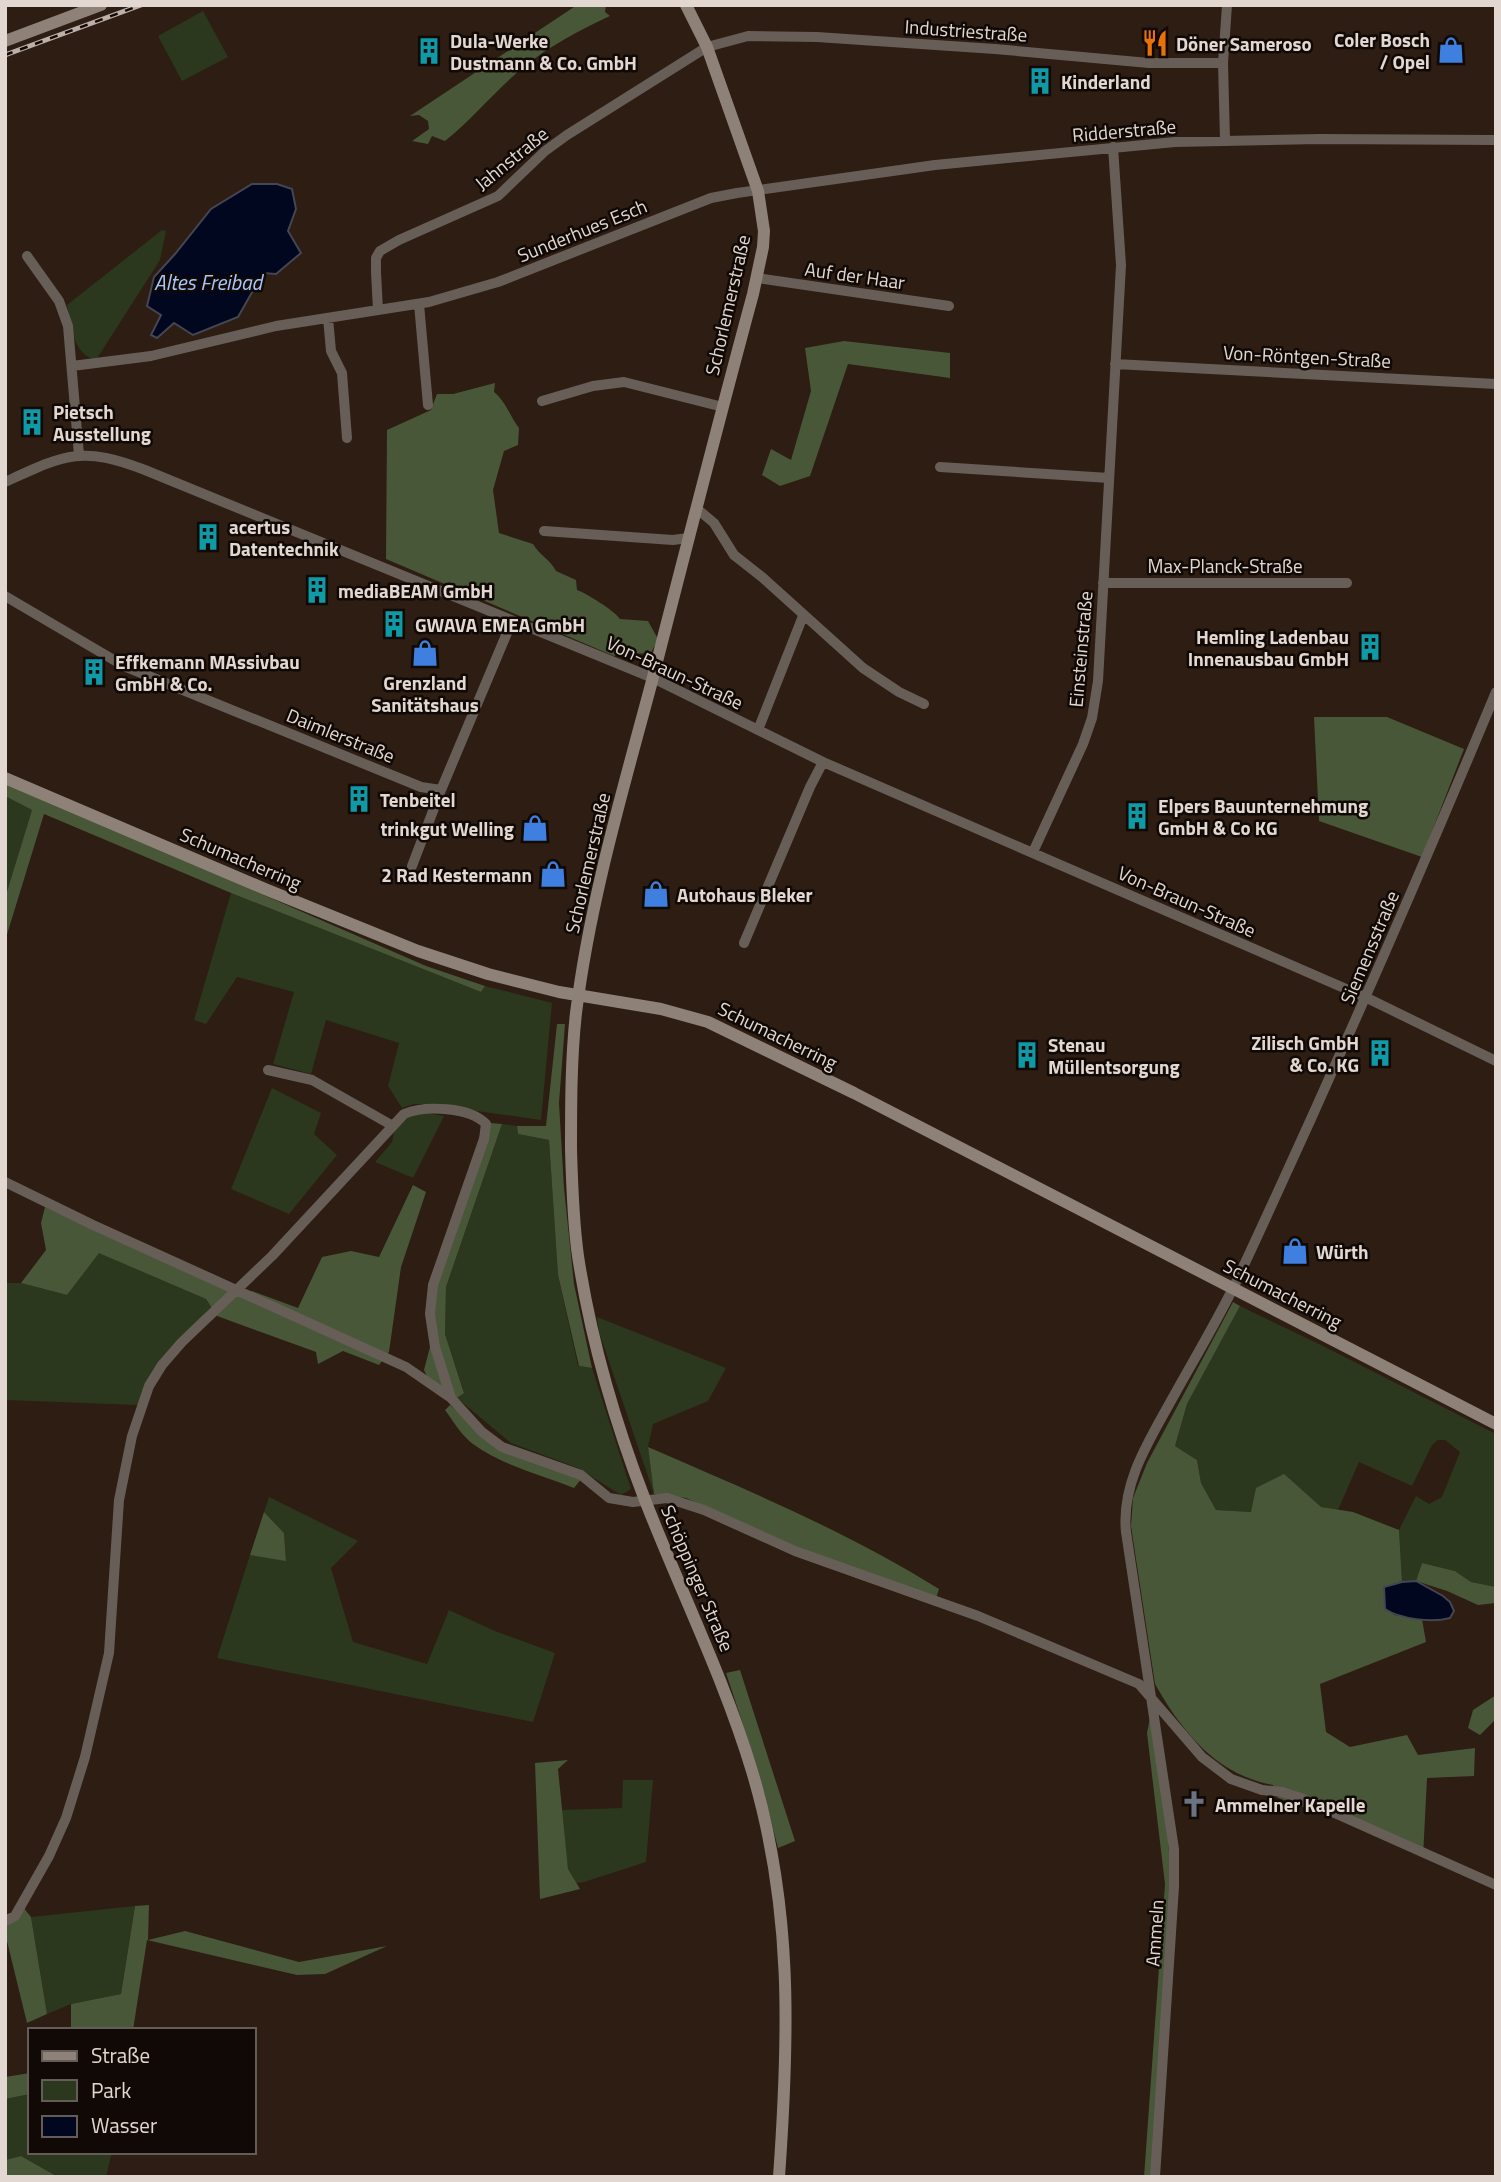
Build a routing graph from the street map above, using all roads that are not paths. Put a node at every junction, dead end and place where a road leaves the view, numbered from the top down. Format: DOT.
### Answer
graph roads {
  1 [pos="100,5"];
  2 [pos="686,5"];
  3 [pos="1227,5"];
  4 [pos="5,41"];
  5 [pos="708,47"];
  6 [pos="1223,63"];
  7 [pos="1225,140"];
  8 [pos="1496,140"];
  9 [pos="1113,147"];
  10 [pos="758,191"];
  11 [pos="27,256"];
  12 [pos="757,278"];
  13 [pos="419,304"];
  14 [pos="949,306"];
  15 [pos="378,310"];
  16 [pos="328,318"];
  17 [pos="1115,364"];
  18 [pos="72,366"];
  19 [pos="1496,384"];
  20 [pos="542,401"];
  21 [pos="428,405"];
  22 [pos="723,407"];
  23 [pos="346,438"];
  24 [pos="79,455"];
  25 [pos="940,467"];
  26 [pos="1109,478"];
  27 [pos="5,482"];
  28 [pos="696,508"];
  29 [pos="544,531"];
  30 [pos="688,538"];
  31 [pos="1103,583"];
  32 [pos="1347,583"];
  33 [pos="5,596"];
  34 [pos="803,616"];
  35 [pos="512,621"];
  36 [pos="653,678"];
  37 [pos="1496,692"];
  38 [pos="924,704"];
  39 [pos="758,730"];
  40 [pos="823,762"];
  41 [pos="5,778"];
  42 [pos="441,790"];
  43 [pos="1033,852"];
  44 [pos="412,866"];
  45 [pos="744,943"];
  46 [pos="579,995"];
  47 [pos="1367,998"];
  48 [pos="1496,1062"];
  49 [pos="268,1070"];
  50 [pos="393,1126"];
  51 [pos="5,1182"];
  52 [pos="1233,1289"];
  53 [pos="238,1290"];
  54 [pos="451,1398"];
  55 [pos="1496,1424"];
  56 [pos="645,1500"];
  57 [pos="1150,1694"];
  58 [pos="1496,1885"];
  59 [pos="5,1921"];
  60 [pos="779,2177"];
  61 [pos="1155,2177"];
  1 -- 4 [label="main road"];
  2 -- 5 [label="main road, Schorlemerstraße"];
  3 -- 6 [label="street"];
  5 -- 6 [label="street, Industriestraße"];
  5 -- 10 [label="main road, Schorlemerstraße"];
  5 -- 15 [label="street, Jahnstraße"];
  6 -- 7 [label="street"];
  7 -- 8 [label="street, Ridderstraße"];
  7 -- 9 [label="street, Ridderstraße"];
  9 -- 10 [label="street, Ridderstraße"];
  9 -- 17 [label="street, Einsteinstraße"];
  10 -- 12 [label="main road, Schorlemerstraße"];
  10 -- 13 [label="street, Sunderhues Esch"];
  11 -- 18 [label="street"];
  12 -- 14 [label="street, Auf der Haar"];
  12 -- 22 [label="main road, Schorlemerstraße"];
  13 -- 15 [label="street, Sunderhues Esch"];
  13 -- 21 [label="street"];
  15 -- 16 [label="street, Sunderhues Esch"];
  16 -- 18 [label="street, Sunderhues Esch"];
  16 -- 23 [label="street"];
  17 -- 19 [label="street, Von-Röntgen-Straße"];
  17 -- 26 [label="street, Einsteinstraße"];
  18 -- 24 [label="street"];
  20 -- 22 [label="street"];
  22 -- 28 [label="main road, Schorlemerstraße"];
  24 -- 27 [label="street, Von-Braun-Straße"];
  24 -- 35 [label="street, Von-Braun-Straße"];
  25 -- 26 [label="street"];
  26 -- 31 [label="street, Einsteinstraße"];
  28 -- 30 [label="main road, Schorlemerstraße"];
  28 -- 34 [label="street"];
  29 -- 30 [label="street"];
  30 -- 36 [label="main road, Schorlemerstraße"];
  31 -- 32 [label="street, Max-Planck-Straße"];
  31 -- 43 [label="street, Einsteinstraße"];
  33 -- 42 [label="street, Daimlerstraße"];
  34 -- 38 [label="street"];
  34 -- 39 [label="street"];
  35 -- 36 [label="street, Von-Braun-Straße"];
  35 -- 42 [label="street"];
  36 -- 39 [label="street, Von-Braun-Straße"];
  36 -- 46 [label="main road, Schorlemerstraße"];
  37 -- 47 [label="street, Siemensstraße"];
  39 -- 40 [label="street, Von-Braun-Straße"];
  40 -- 43 [label="street, Von-Braun-Straße"];
  40 -- 45 [label="street"];
  41 -- 46 [label="main road, Schumacherring"];
  42 -- 44 [label="street"];
  43 -- 47 [label="street, Von-Braun-Straße"];
  46 -- 52 [label="main road, Schumacherring"];
  46 -- 56 [label="main road, Schöppinger Straße"];
  47 -- 48 [label="street, Von-Braun-Straße"];
  47 -- 52 [label="street, Siemensstraße"];
  49 -- 50 [label="street"];
  50 -- 53 [label="street"];
  50 -- 54 [label="street"];
  51 -- 53 [label="street"];
  52 -- 55 [label="main road, Schumacherring"];
  52 -- 57 [label="street, Siemensstraße"];
  53 -- 54 [label="street"];
  53 -- 59 [label="street"];
  54 -- 56 [label="street"];
  56 -- 57 [label="street"];
  56 -- 60 [label="main road, Schöppinger Straße"];
  57 -- 58 [label="street"];
  57 -- 61 [label="street, Ammeln"];
}
